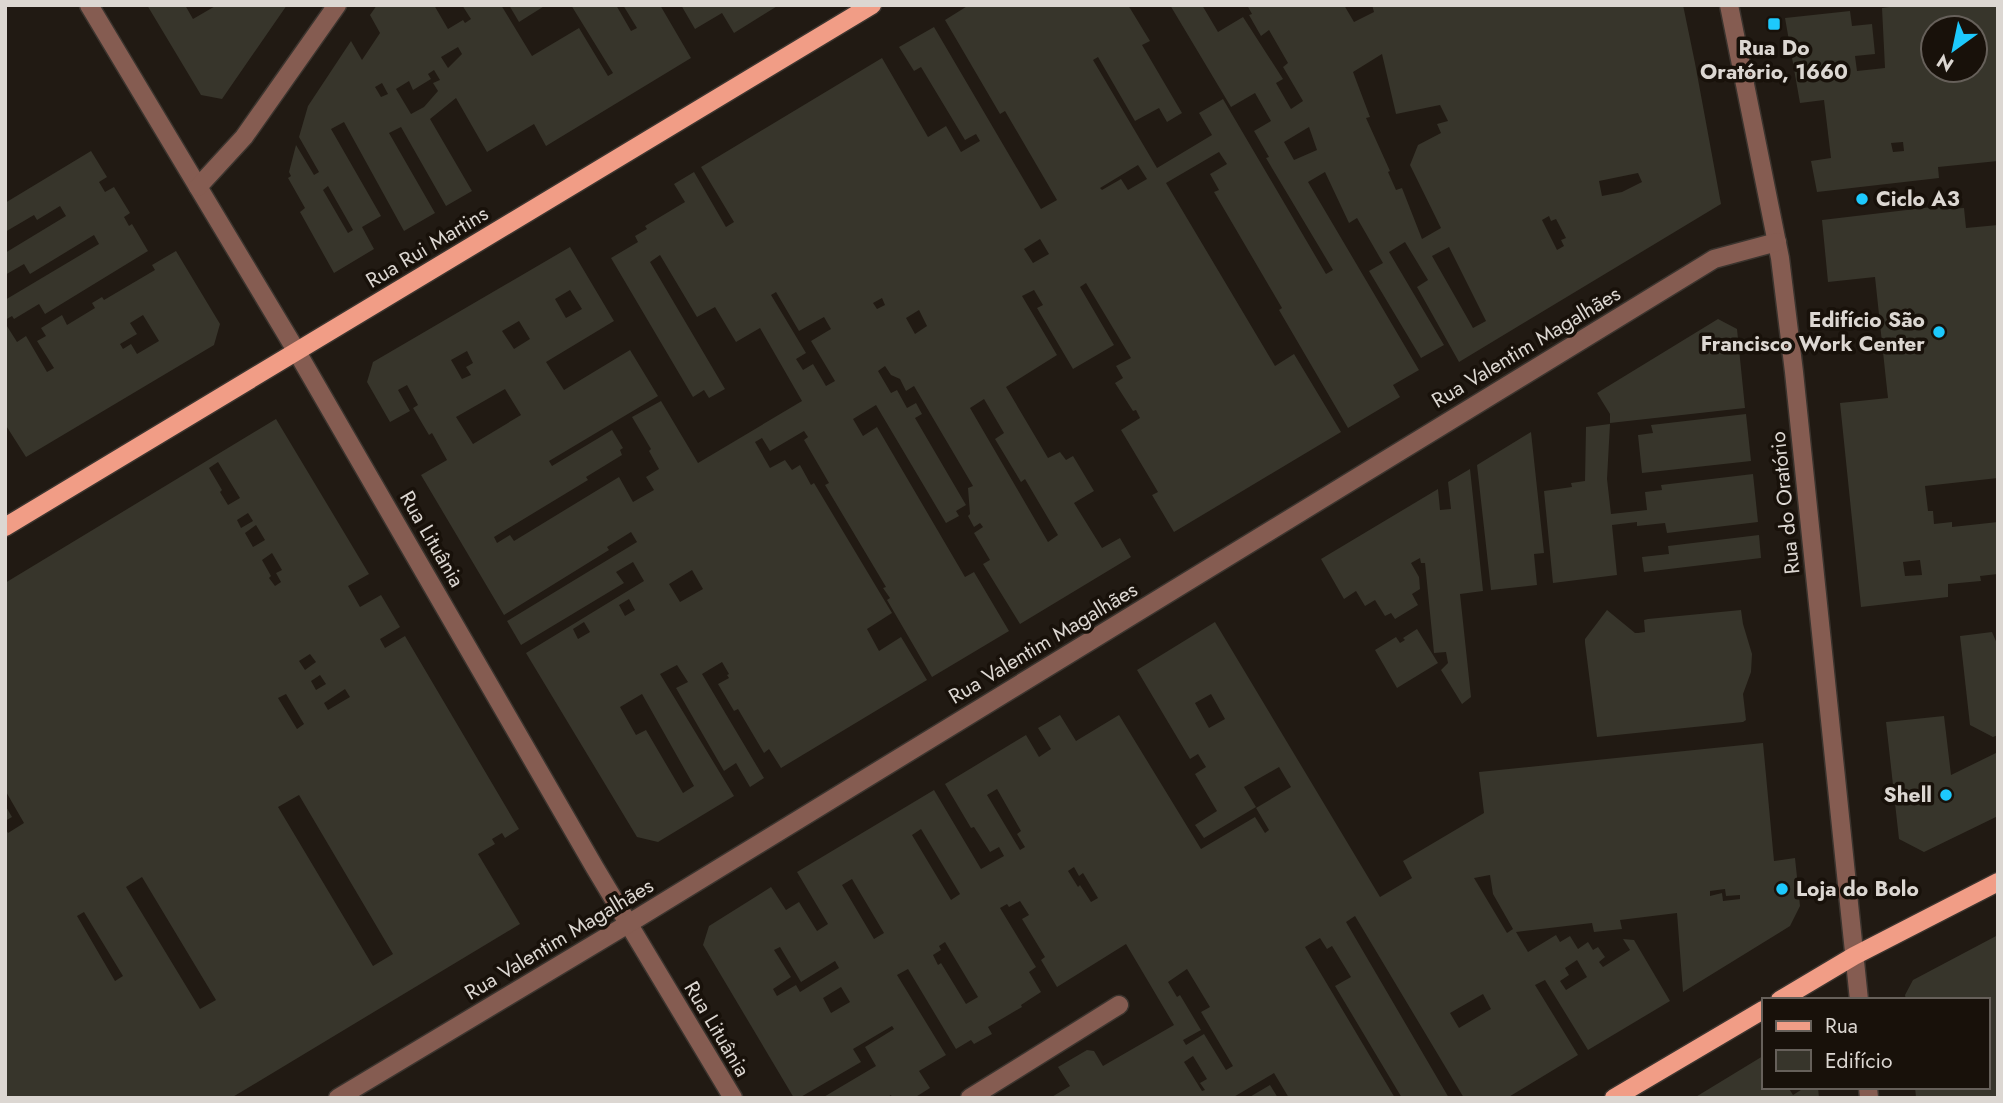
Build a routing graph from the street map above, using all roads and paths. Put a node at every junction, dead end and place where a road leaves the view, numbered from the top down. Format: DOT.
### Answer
graph roads {
  1 [pos="89,5"];
  2 [pos="337,5"];
  3 [pos="872,5"];
  4 [pos="1729,5"];
  5 [pos="198,187"];
  6 [pos="1777,242"];
  7 [pos="297,352"];
  8 [pos="5,527"];
  9 [pos="1998,882"];
  10 [pos="628,924"];
  11 [pos="1854,956"];
  12 [pos="1783,998"];
  13 [pos="1859,998"];
  14 [pos="1119,1005"];
  15 [pos="1762,1011"];
  16 [pos="338,1098"];
  17 [pos="733,1098"];
  18 [pos="970,1098"];
  19 [pos="1614,1098"];
  1 -- 5 [label="street, Rua Lituânia"];
  2 -- 5 [label="street"];
  3 -- 7 [label="main road, Rua Rui Martins"];
  4 -- 6 [label="street, Rua do Oratório"];
  5 -- 7 [label="street, Rua Lituânia"];
  6 -- 10 [label="street, Rua Valentim Magalhães"];
  6 -- 11 [label="street, Rua do Oratório"];
  7 -- 8 [label="main road, Rua Rui Martins"];
  7 -- 10 [label="street, Rua Lituânia"];
  9 -- 11 [label="main road"];
  10 -- 16 [label="street, Rua Valentim Magalhães"];
  10 -- 17 [label="street, Rua Lituânia"];
  11 -- 12 [label="main road"];
  11 -- 13 [label="street, Rua do Oratório"];
  14 -- 18 [label="street"];
  15 -- 19 [label="main road"];
}
